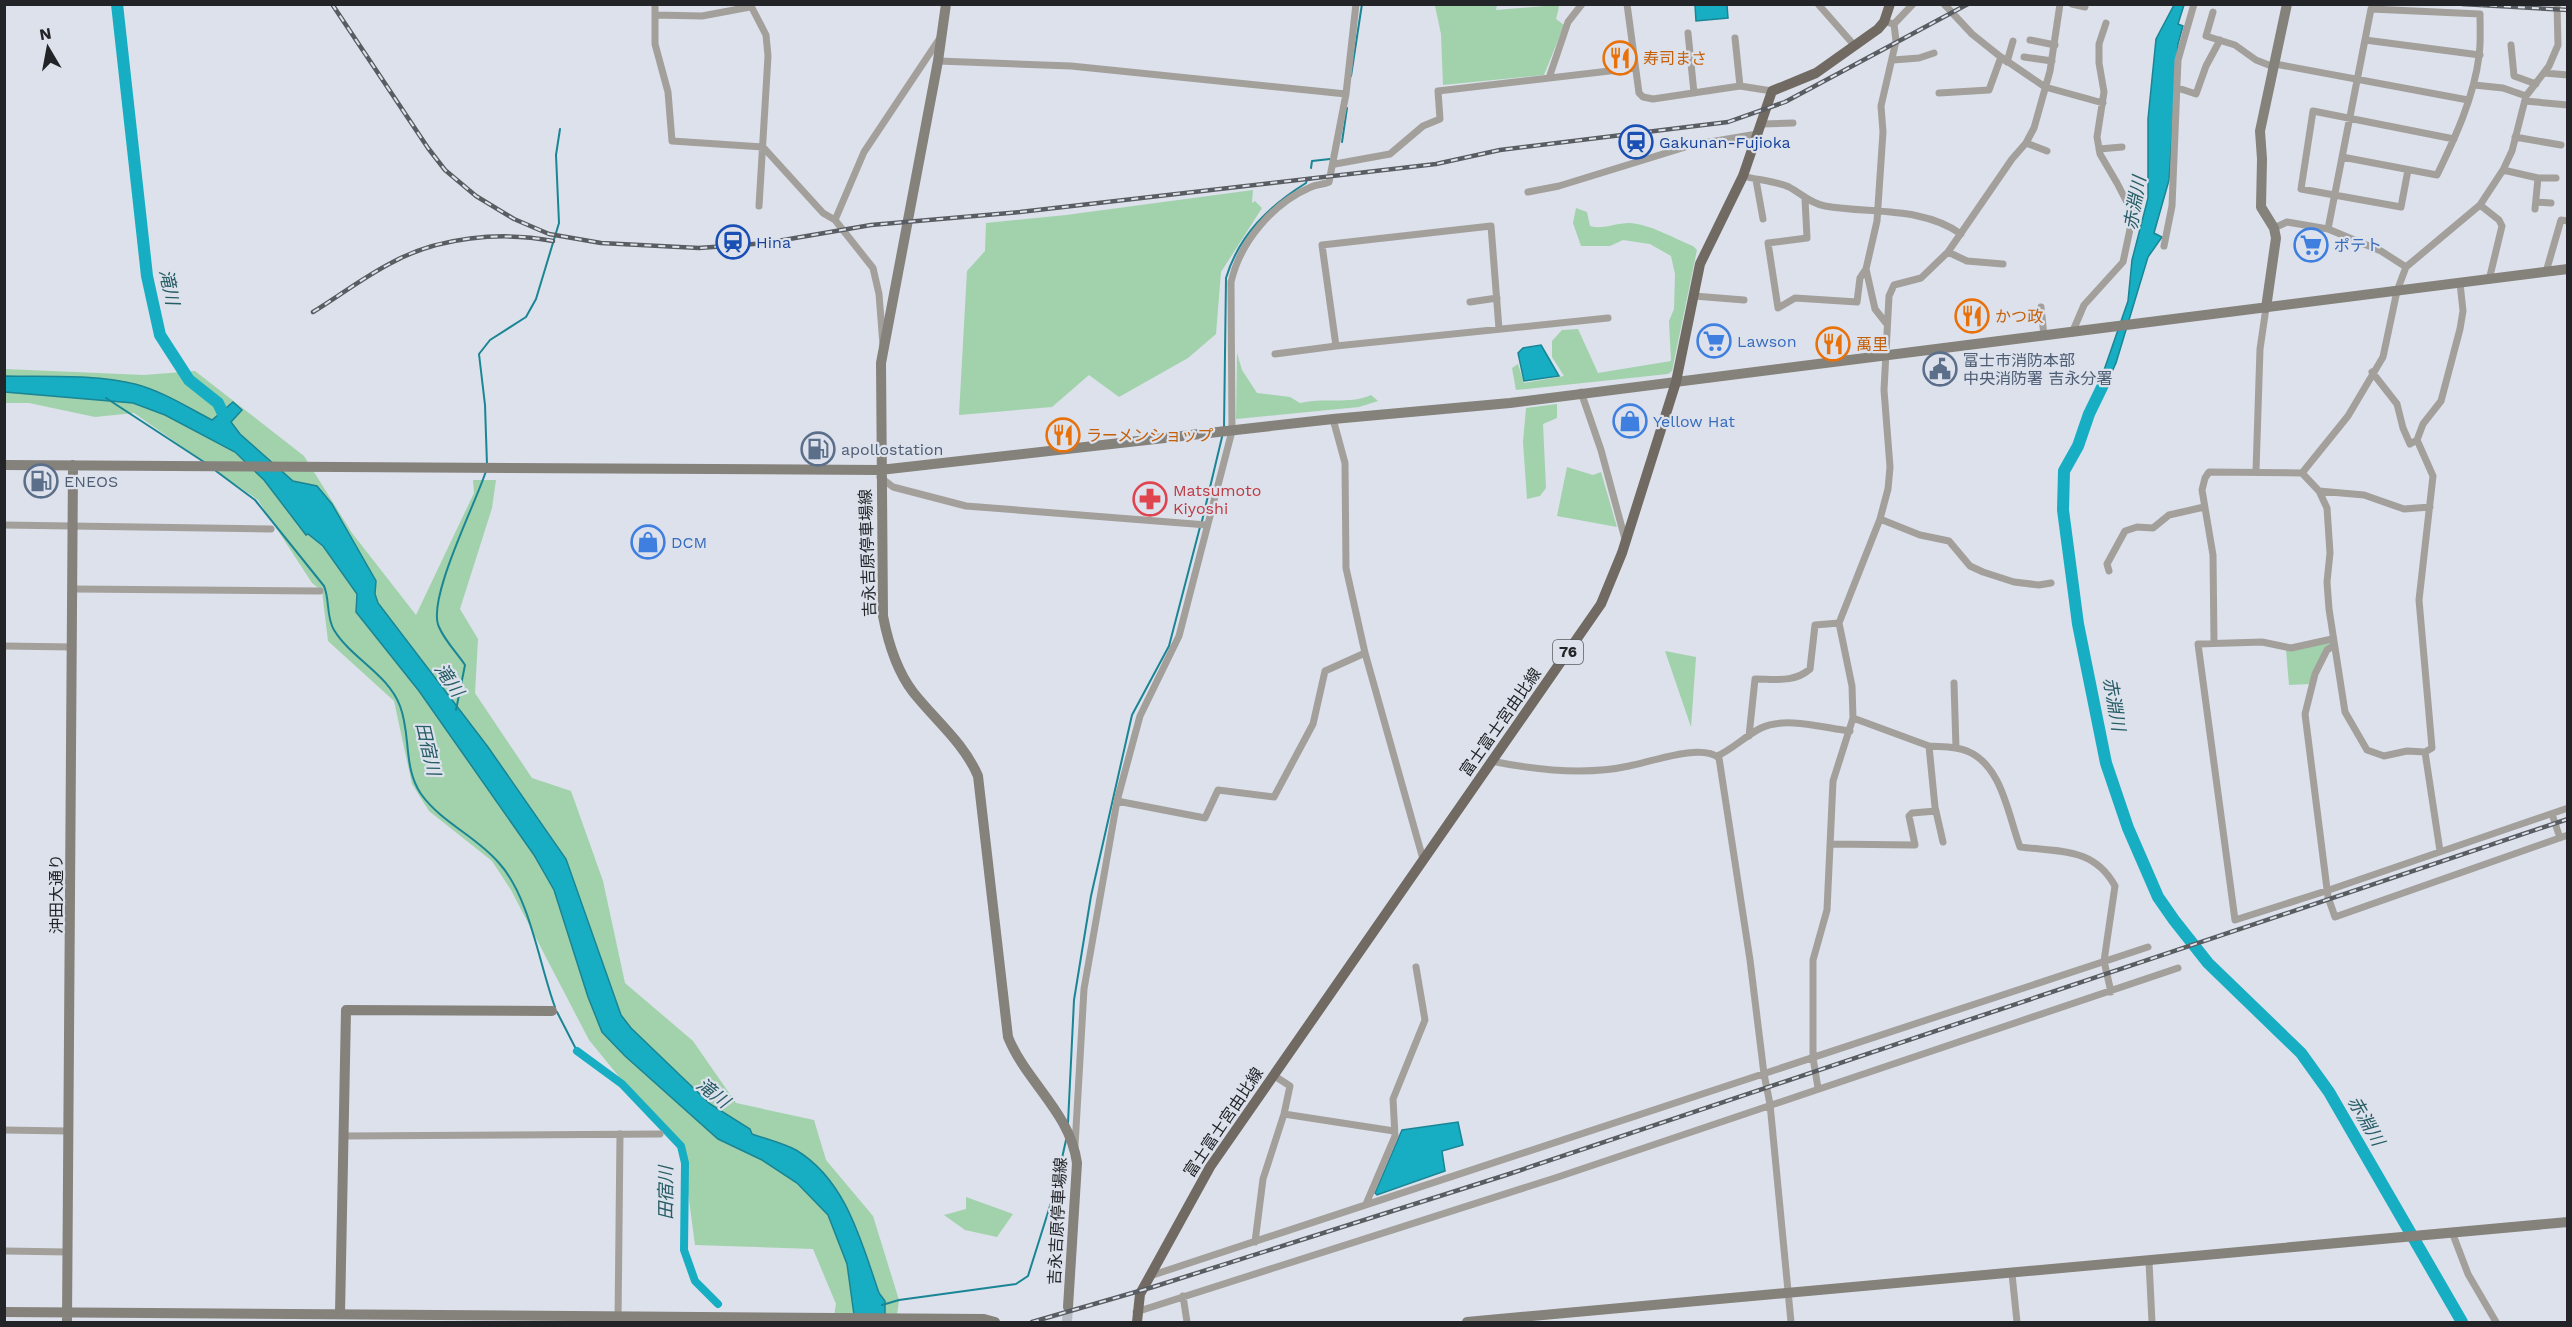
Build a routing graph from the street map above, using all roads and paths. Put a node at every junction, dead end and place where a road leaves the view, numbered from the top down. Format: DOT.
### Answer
graph roads {
  1 [pos="654,4"];
  2 [pos="946,4"];
  3 [pos="1356,4"];
  4 [pos="1582,4"];
  5 [pos="1627,4"];
  6 [pos="1818,4"];
  7 [pos="1890,4"];
  8 [pos="1913,4"];
  9 [pos="1944,4"];
  10 [pos="2060,4"];
  11 [pos="2072,4"];
  12 [pos="2194,4"];
  13 [pos="2287,4"];
  14 [pos="2557,4"];
  15 [pos="750,6"];
  16 [pos="2085,7"];
  17 [pos="2213,12"];
  18 [pos="655,15"];
  19 [pos="1889,22"];
  20 [pos="2106,23"];
  21 [pos="1688,33"];
  22 [pos="942,35"];
  23 [pos="1735,38"];
  24 [pos="2030,40"];
  25 [pos="2220,40"];
  26 [pos="2365,40"];
  27 [pos="2013,41"];
  28 [pos="1854,45"];
  29 [pos="2055,45"];
  30 [pos="2511,45"];
  31 [pos="1934,53"];
  32 [pos="2480,55"];
  33 [pos="2024,57"];
  34 [pos="2004,59"];
  35 [pos="1893,60"];
  36 [pos="938,61"];
  37 [pos="2052,61"];
  38 [pos="2275,65"];
  39 [pos="1635,68"];
  40 [pos="2544,73"];
  41 [pos="2568,75"];
  42 [pos="1549,78"];
  43 [pos="2356,79"];
  44 [pos="2536,84"];
  45 [pos="2474,85"];
  46 [pos="1740,87"];
  47 [pos="2045,87"];
  48 [pos="2178,88"];
  49 [pos="1772,91"];
  50 [pos="1694,93"];
  51 [pos="1939,93"];
  52 [pos="1346,94"];
  53 [pos="2525,99"];
  54 [pos="2468,100"];
  55 [pos="2103,103"];
  56 [pos="2568,105"];
  57 [pos="2349,118"];
  58 [pos="1793,123"];
  59 [pos="1759,129"];
  60 [pos="2516,137"];
  61 [pos="2454,139"];
  62 [pos="2026,143"];
  63 [pos="2561,145"];
  64 [pos="763,147"];
  65 [pos="2122,147"];
  66 [pos="2099,149"];
  67 [pos="2047,151"];
  68 [pos="2342,157"];
  69 [pos="1335,164"];
  70 [pos="2408,170"];
  71 [pos="2503,170"];
  72 [pos="1743,176"];
  73 [pos="2538,178"];
  74 [pos="2556,178"];
  75 [pos="1756,180"];
  76 [pos="1528,192"];
  77 [pos="2335,195"];
  78 [pos="1805,199"];
  79 [pos="2551,203"];
  80 [pos="2480,205"];
  81 [pos="759,206"];
  82 [pos="1878,212"];
  83 [pos="1763,219"];
  84 [pos="835,220"];
  85 [pos="2568,221"];
  86 [pos="2274,228"];
  87 [pos="2328,229"];
  88 [pos="1960,234"];
  89 [pos="2164,246"];
  90 [pos="1948,252"];
  91 [pos="2003,264"];
  92 [pos="2406,267"];
  93 [pos="1866,269"];
  94 [pos="2568,269"];
  95 [pos="2546,272"];
  96 [pos="2489,280"];
  97 [pos="2460,283"];
  98 [pos="2397,291"];
  99 [pos="1694,296"];
  100 [pos="1497,298"];
  101 [pos="1744,300"];
  102 [pos="1470,302"];
  103 [pos="2041,308"];
  104 [pos="2266,308"];
  105 [pos="1608,318"];
  106 [pos="1886,323"];
  107 [pos="1499,329"];
  108 [pos="2072,333"];
  109 [pos="2044,336"];
  110 [pos="1336,346"];
  111 [pos="884,347"];
  112 [pos="1275,354"];
  113 [pos="1884,357"];
  114 [pos="2372,372"];
  115 [pos="1676,382"];
  116 [pos="1581,393"];
  117 [pos="1333,419"];
  118 [pos="1232,431"];
  119 [pos="2417,440"];
  120 [pos="4,465"];
  121 [pos="73,465"];
  122 [pos="2256,471"];
  123 [pos="880,473"];
  124 [pos="2302,473"];
  125 [pos="2319,491"];
  126 [pos="2204,507"];
  127 [pos="2430,507"];
  128 [pos="1880,519"];
  129 [pos="4,525"];
  130 [pos="1207,525"];
  131 [pos="73,526"];
  132 [pos="271,529"];
  133 [pos="1626,541"];
  134 [pos="2109,571"];
  135 [pos="2051,582"];
  136 [pos="73,589"];
  137 [pos="320,591"];
  138 [pos="1839,623"];
  139 [pos="2333,642"];
  140 [pos="2214,643"];
  141 [pos="4,646"];
  142 [pos="72,646"];
  143 [pos="1365,652"];
  144 [pos="1954,683"];
  145 [pos="1853,718"];
  146 [pos="1850,731"];
  147 [pos="1749,736"];
  148 [pos="1929,746"];
  149 [pos="1956,748"];
  150 [pos="2425,752"];
  151 [pos="1717,756"];
  152 [pos="1491,761"];
  153 [pos="1117,801"];
  154 [pos="2568,808"];
  155 [pos="1936,811"];
  156 [pos="2552,814"];
  157 [pos="2568,835"];
  158 [pos="2560,838"];
  159 [pos="1943,842"];
  160 [pos="1831,843"];
  161 [pos="2440,851"];
  162 [pos="1423,859"];
  163 [pos="2329,890"];
  164 [pos="2148,947"];
  165 [pos="2104,961"];
  166 [pos="1416,967"];
  167 [pos="2178,968"];
  168 [pos="2111,992"];
  169 [pos="552,1011"];
  170 [pos="1813,1058"];
  171 [pos="1764,1074"];
  172 [pos="1273,1075"];
  173 [pos="1818,1088"];
  174 [pos="1770,1104"];
  175 [pos="1284,1114"];
  176 [pos="4,1130"];
  177 [pos="69,1131"];
  178 [pos="1394,1131"];
  179 [pos="620,1134"];
  180 [pos="660,1134"];
  181 [pos="344,1136"];
  182 [pos="1075,1149"];
  183 [pos="1366,1204"];
  184 [pos="2568,1222"];
  185 [pos="2449,1233"];
  186 [pos="1254,1242"];
  187 [pos="4,1251"];
  188 [pos="68,1252"];
  189 [pos="2149,1262"];
  190 [pos="2012,1274"];
  191 [pos="1148,1277"];
  192 [pos="1788,1293"];
  193 [pos="1183,1296"];
  194 [pos="1068,1308"];
  195 [pos="4,1312"];
  196 [pos="340,1314"];
  197 [pos="67,1317"];
  198 [pos="1137,1317"];
  199 [pos="618,1319"];
  200 [pos="995,1323"];
  201 [pos="1187,1323"];
  202 [pos="1467,1323"];
  203 [pos="1791,1323"];
  204 [pos="2017,1323"];
  205 [pos="2152,1323"];
  206 [pos="2496,1323"];
  1 -- 18 [label="street"];
  2 -- 22 [label="street, 吉永吉原停車場線"];
  3 -- 52 [label="street"];
  4 -- 42 [label="street"];
  5 -- 39 [label="street"];
  6 -- 28 [label="street"];
  7 -- 19 [label="main road"];
  8 -- 19 [label="street"];
  9 -- 34 [label="street"];
  10 -- 29 [label="street"];
  11 -- 16 [label="street"];
  12 -- 48 [label="street"];
  13 -- 38 [label="street"];
  14 -- 40 [label="street"];
  15 -- 18 [label="street"];
  15 -- 64 [label="street"];
  17 -- 25 [label="street"];
  18 -- 64 [label="street"];
  19 -- 28 [label="main road"];
  19 -- 35 [label="street"];
  20 -- 55 [label="street"];
  21 -- 50 [label="street"];
  22 -- 36 [label="street, 吉永吉原停車場線"];
  22 -- 84 [label="street"];
  23 -- 46 [label="street"];
  24 -- 29 [label="street"];
  25 -- 38 [label="street"];
  25 -- 48 [label="street"];
  26 -- 32 [label="street"];
  26 -- 32 [label="street"];
  26 -- 43 [label="street"];
  27 -- 34 [label="street"];
  28 -- 49 [label="main road"];
  29 -- 37 [label="street"];
  30 -- 44 [label="street"];
  31 -- 35 [label="street"];
  32 -- 45 [label="street"];
  33 -- 37 [label="street"];
  34 -- 47 [label="street"];
  34 -- 51 [label="street"];
  35 -- 82 [label="street"];
  36 -- 52 [label="street"];
  36 -- 111 [label="street, 吉永吉原停車場線"];
  37 -- 47 [label="street"];
  38 -- 43 [label="street"];
  38 -- 86 [label="street"];
  39 -- 42 [label="street"];
  39 -- 50 [label="street"];
  40 -- 41 [label="street"];
  40 -- 44 [label="street"];
  42 -- 69 [label="street"];
  43 -- 54 [label="street"];
  43 -- 57 [label="street"];
  44 -- 53 [label="street"];
  45 -- 53 [label="street"];
  45 -- 54 [label="street"];
  46 -- 49 [label="street"];
  46 -- 50 [label="street"];
  47 -- 55 [label="street"];
  47 -- 62 [label="street"];
  48 -- 89 [label="street"];
  49 -- 59 [label="main road, 富士富士宮由比線 / 76"];
  52 -- 69 [label="street"];
  53 -- 56 [label="street"];
  53 -- 60 [label="street"];
  54 -- 61 [label="street"];
  55 -- 66 [label="street"];
  57 -- 61 [label="street"];
  57 -- 68 [label="street"];
  57 -- 77 [label="street"];
  58 -- 59 [label="street"];
  59 -- 72 [label="main road, 富士富士宮由比線 / 76"];
  59 -- 76 [label="street"];
  60 -- 63 [label="street"];
  60 -- 71 [label="street"];
  61 -- 70 [label="street"];
  62 -- 67 [label="street"];
  62 -- 88 [label="street"];
  64 -- 81 [label="street"];
  64 -- 84 [label="street"];
  65 -- 66 [label="street"];
  66 -- 108 [label="street"];
  68 -- 70 [label="street"];
  68 -- 77 [label="street"];
  69 -- 118 [label="street"];
  70 -- 77 [label="street"];
  71 -- 73 [label="street"];
  71 -- 80 [label="street"];
  72 -- 75 [label="street"];
  72 -- 99 [label="main road, 富士富士宮由比線 / 76"];
  73 -- 74 [label="street"];
  73 -- 79 [label="street"];
  75 -- 78 [label="street"];
  75 -- 83 [label="street"];
  77 -- 87 [label="street"];
  78 -- 82 [label="street"];
  78 -- 93 [label="street"];
  80 -- 92 [label="street"];
  80 -- 96 [label="street"];
  82 -- 88 [label="street"];
  82 -- 93 [label="street"];
  84 -- 111 [label="street"];
  85 -- 95 [label="street"];
  86 -- 87 [label="street"];
  86 -- 104 [label="street"];
  87 -- 92 [label="street"];
  88 -- 90 [label="street"];
  90 -- 91 [label="street"];
  90 -- 106 [label="street"];
  92 -- 98 [label="street"];
  93 -- 106 [label="street"];
  94 -- 95 [label="street"];
  95 -- 96 [label="street"];
  96 -- 97 [label="street"];
  97 -- 98 [label="street"];
  97 -- 119 [label="street"];
  98 -- 104 [label="street"];
  98 -- 114 [label="street"];
  99 -- 101 [label="street"];
  99 -- 115 [label="main road, 富士富士宮由比線 / 76"];
  100 -- 102 [label="street"];
  100 -- 107 [label="street"];
  100 -- 110 [label="street"];
  103 -- 109 [label="street"];
  104 -- 108 [label="street"];
  104 -- 122 [label="street"];
  105 -- 107 [label="street"];
  106 -- 113 [label="street"];
  107 -- 110 [label="street"];
  108 -- 109 [label="street"];
  109 -- 113 [label="street"];
  110 -- 112 [label="street"];
  111 -- 123 [label="street, 吉永吉原停車場線"];
  113 -- 115 [label="street"];
  113 -- 128 [label="street"];
  114 -- 119 [label="street"];
  114 -- 124 [label="street"];
  115 -- 116 [label="street"];
  115 -- 133 [label="main road, 富士富士宮由比線 / 76"];
  116 -- 117 [label="street"];
  116 -- 133 [label="street"];
  117 -- 118 [label="street"];
  117 -- 143 [label="street"];
  118 -- 123 [label="street"];
  118 -- 130 [label="street"];
  119 -- 127 [label="street"];
  120 -- 121 [label="street"];
  121 -- 123 [label="street"];
  121 -- 131 [label="street, 沖田大通り"];
  122 -- 124 [label="street"];
  122 -- 126 [label="street"];
  123 -- 130 [label="street"];
  123 -- 182 [label="street, 吉永吉原停車場線"];
  124 -- 125 [label="street"];
  125 -- 127 [label="street"];
  125 -- 139 [label="street"];
  126 -- 134 [label="street"];
  126 -- 140 [label="street"];
  127 -- 150 [label="street"];
  128 -- 135 [label="street"];
  128 -- 138 [label="street"];
  129 -- 131 [label="street"];
  130 -- 153 [label="street"];
  131 -- 132 [label="street"];
  131 -- 136 [label="street, 沖田大通り"];
  133 -- 152 [label="main road, 富士富士宮由比線 / 76"];
  136 -- 137 [label="street"];
  136 -- 142 [label="street, 沖田大通り"];
  138 -- 145 [label="street"];
  138 -- 147 [label="street"];
  139 -- 140 [label="street"];
  139 -- 150 [label="street"];
  139 -- 163 [label="street"];
  140 -- 163 [label="street"];
  141 -- 142 [label="street"];
  142 -- 177 [label="street, 沖田大通り"];
  143 -- 153 [label="street"];
  143 -- 162 [label="street"];
  144 -- 149 [label="street"];
  145 -- 146 [label="street"];
  145 -- 148 [label="street"];
  146 -- 147 [label="street"];
  146 -- 160 [label="street"];
  147 -- 151 [label="street"];
  148 -- 149 [label="street"];
  148 -- 155 [label="street"];
  149 -- 165 [label="street"];
  150 -- 161 [label="street"];
  151 -- 152 [label="street"];
  151 -- 171 [label="street"];
  152 -- 162 [label="main road, 富士富士宮由比線 / 76"];
  153 -- 182 [label="street"];
  154 -- 156 [label="street"];
  155 -- 159 [label="street"];
  155 -- 160 [label="street"];
  156 -- 158 [label="street"];
  156 -- 161 [label="street"];
  157 -- 158 [label="street"];
  158 -- 163 [label="street"];
  160 -- 170 [label="street"];
  161 -- 163 [label="street"];
  162 -- 172 [label="main road, 富士富士宮由比線 / 76"];
  164 -- 165 [label="street"];
  165 -- 168 [label="street"];
  165 -- 170 [label="street"];
  166 -- 178 [label="street"];
  167 -- 168 [label="street"];
  168 -- 173 [label="street"];
  169 -- 181 [label="street"];
  170 -- 171 [label="street"];
  170 -- 173 [label="street"];
  171 -- 174 [label="street"];
  171 -- 183 [label="street"];
  172 -- 175 [label="street"];
  172 -- 191 [label="main road, 富士富士宮由比線 / 76"];
  173 -- 174 [label="street"];
  174 -- 192 [label="street"];
  174 -- 193 [label="street"];
  175 -- 178 [label="street"];
  175 -- 186 [label="street"];
  176 -- 177 [label="street"];
  177 -- 188 [label="street, 沖田大通り"];
  178 -- 183 [label="street"];
  179 -- 180 [label="street"];
  179 -- 181 [label="street"];
  179 -- 199 [label="street"];
  181 -- 196 [label="street"];
  182 -- 194 [label="street, 吉永吉原停車場線"];
  183 -- 186 [label="street"];
  184 -- 185 [label="street"];
  185 -- 189 [label="street"];
  185 -- 206 [label="street"];
  186 -- 191 [label="street"];
  187 -- 188 [label="street"];
  188 -- 197 [label="street, 沖田大通り"];
  189 -- 190 [label="street"];
  189 -- 205 [label="street"];
  190 -- 192 [label="street"];
  190 -- 204 [label="street"];
  191 -- 198 [label="main road, 富士富士宮由比線 / 76"];
  192 -- 202 [label="street"];
  192 -- 203 [label="street"];
  193 -- 198 [label="street"];
  193 -- 201 [label="street"];
  195 -- 197 [label="street"];
  196 -- 197 [label="street"];
  196 -- 199 [label="street"];
  199 -- 200 [label="street"];
}
